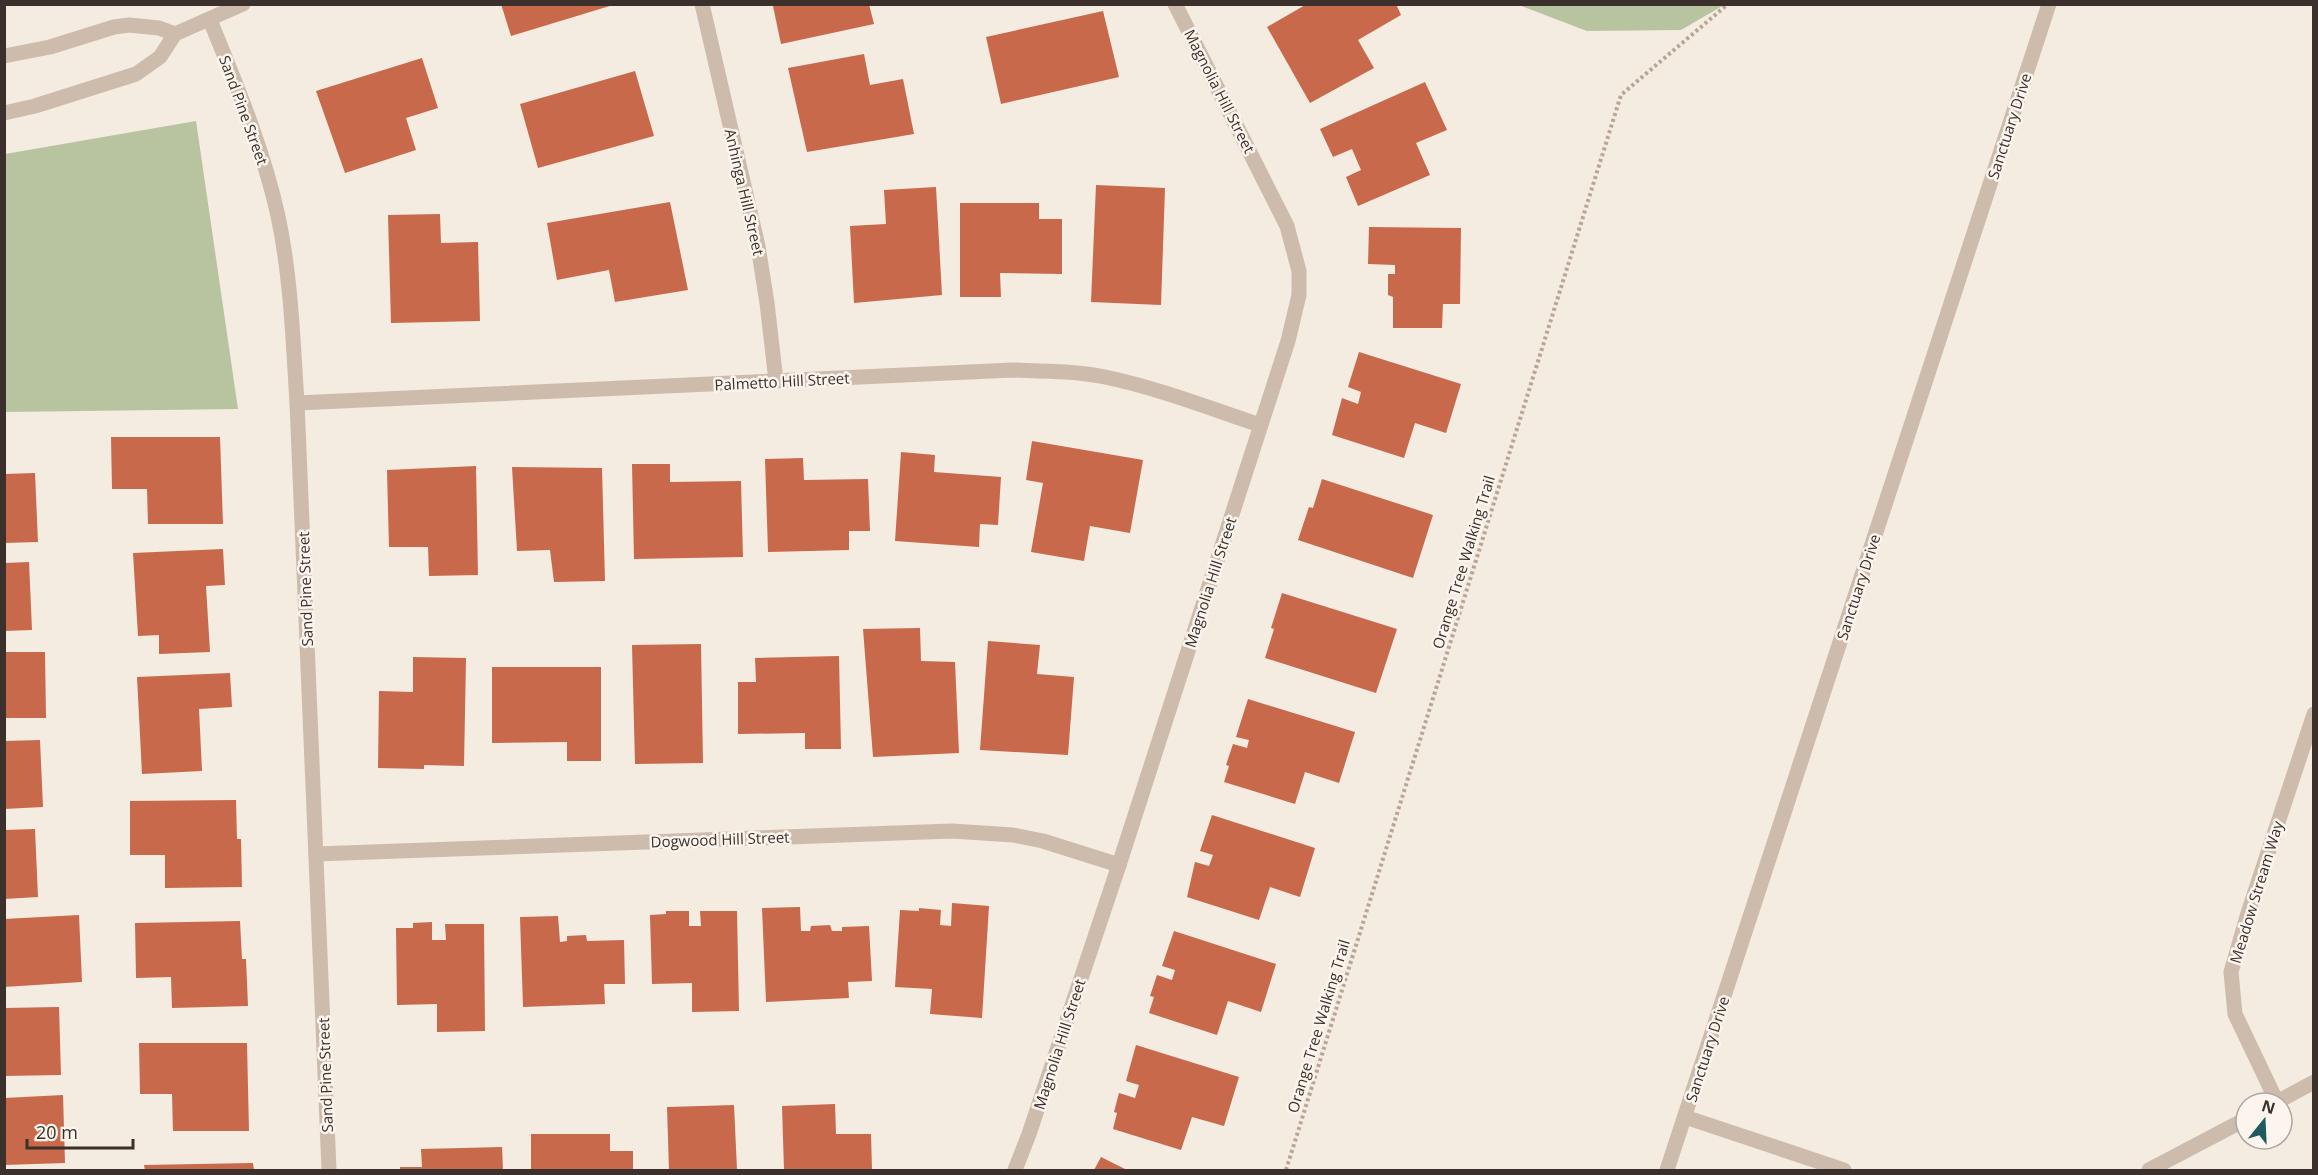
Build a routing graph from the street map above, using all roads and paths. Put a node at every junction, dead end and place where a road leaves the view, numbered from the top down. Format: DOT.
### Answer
graph roads {
  1 [pos="243,4"];
  2 [pos="702,4"];
  3 [pos="1175,4"];
  4 [pos="1728,4"];
  5 [pos="2049,4"];
  6 [pos="210,20"];
  7 [pos="175,34"];
  8 [pos="4,56"];
  9 [pos="4,112"];
  10 [pos="776,381"];
  11 [pos="297,403"];
  12 [pos="1260,425"];
  13 [pos="2313,714"];
  14 [pos="316,854"];
  15 [pos="1119,865"];
  16 [pos="2313,1082"];
  17 [pos="2271,1091"];
  18 [pos="2294,1092"];
  19 [pos="1685,1117"];
  20 [pos="2234,1125"];
  21 [pos="329,1170"];
  22 [pos="1015,1170"];
  23 [pos="1286,1170"];
  24 [pos="1667,1170"];
  25 [pos="1844,1170"];
  26 [pos="2150,1170"];
  1 -- 6 [label="street"];
  2 -- 10 [label="street, Anhinga Hill Street"];
  3 -- 12 [label="street, Magnolia Hill Street"];
  4 -- 23 [label="path, Orange Tree Walking Trail"];
  5 -- 19 [label="street, Sanctuary Drive"];
  6 -- 7 [label="street"];
  6 -- 11 [label="street, Sand Pine Street"];
  7 -- 8 [label="street"];
  7 -- 9 [label="street"];
  10 -- 11 [label="street, Palmetto Hill Street"];
  10 -- 12 [label="street, Palmetto Hill Street"];
  11 -- 14 [label="street, Sand Pine Street"];
  12 -- 15 [label="street, Magnolia Hill Street"];
  13 -- 17 [label="street, Meadow Stream Way"];
  14 -- 15 [label="street, Dogwood Hill Street"];
  14 -- 21 [label="street, Sand Pine Street"];
  15 -- 22 [label="street, Magnolia Hill Street"];
  16 -- 18 [label="street"];
  19 -- 24 [label="street, Sanctuary Drive"];
  19 -- 25 [label="street"];
  20 -- 26 [label="street"];
}
